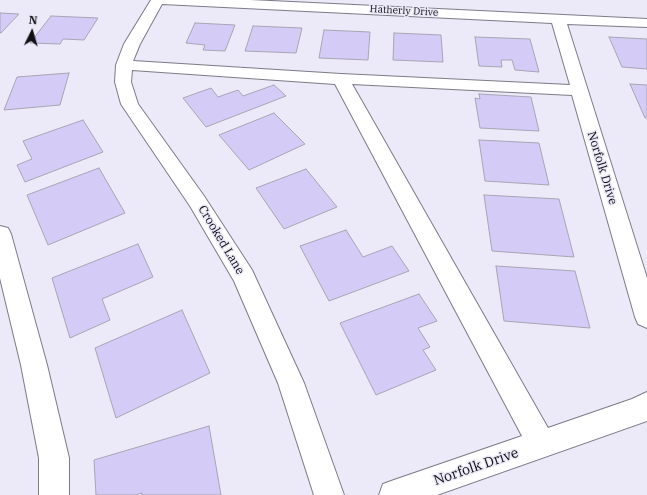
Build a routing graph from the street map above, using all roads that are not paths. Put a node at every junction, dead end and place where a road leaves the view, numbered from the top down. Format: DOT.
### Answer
graph roads {
  1 [pos="158,0"];
  2 [pos="162,0"];
  3 [pos="558,18"];
  4 [pos="647,23"];
  5 [pos="124,65"];
  6 [pos="341,79"];
  7 [pos="579,90"];
  8 [pos="0,234"];
  9 [pos="647,317"];
  10 [pos="647,404"];
  11 [pos="542,444"];
  12 [pos="54,495"];
  13 [pos="329,495"];
  14 [pos="394,495"];
  1 -- 5 [label="street, Crooked Lane"];
  2 -- 3 [label="street, Hatherly Drive"];
  3 -- 4 [label="street, Hatherly Drive"];
  3 -- 7 [label="street, Norfolk Drive"];
  5 -- 6 [label="street"];
  5 -- 13 [label="street, Crooked Lane"];
  6 -- 7 [label="street"];
  6 -- 11 [label="street"];
  7 -- 9 [label="street, Norfolk Drive"];
  8 -- 12 [label="street"];
  10 -- 11 [label="street, Norfolk Drive"];
  11 -- 14 [label="street, Norfolk Drive"];
}
